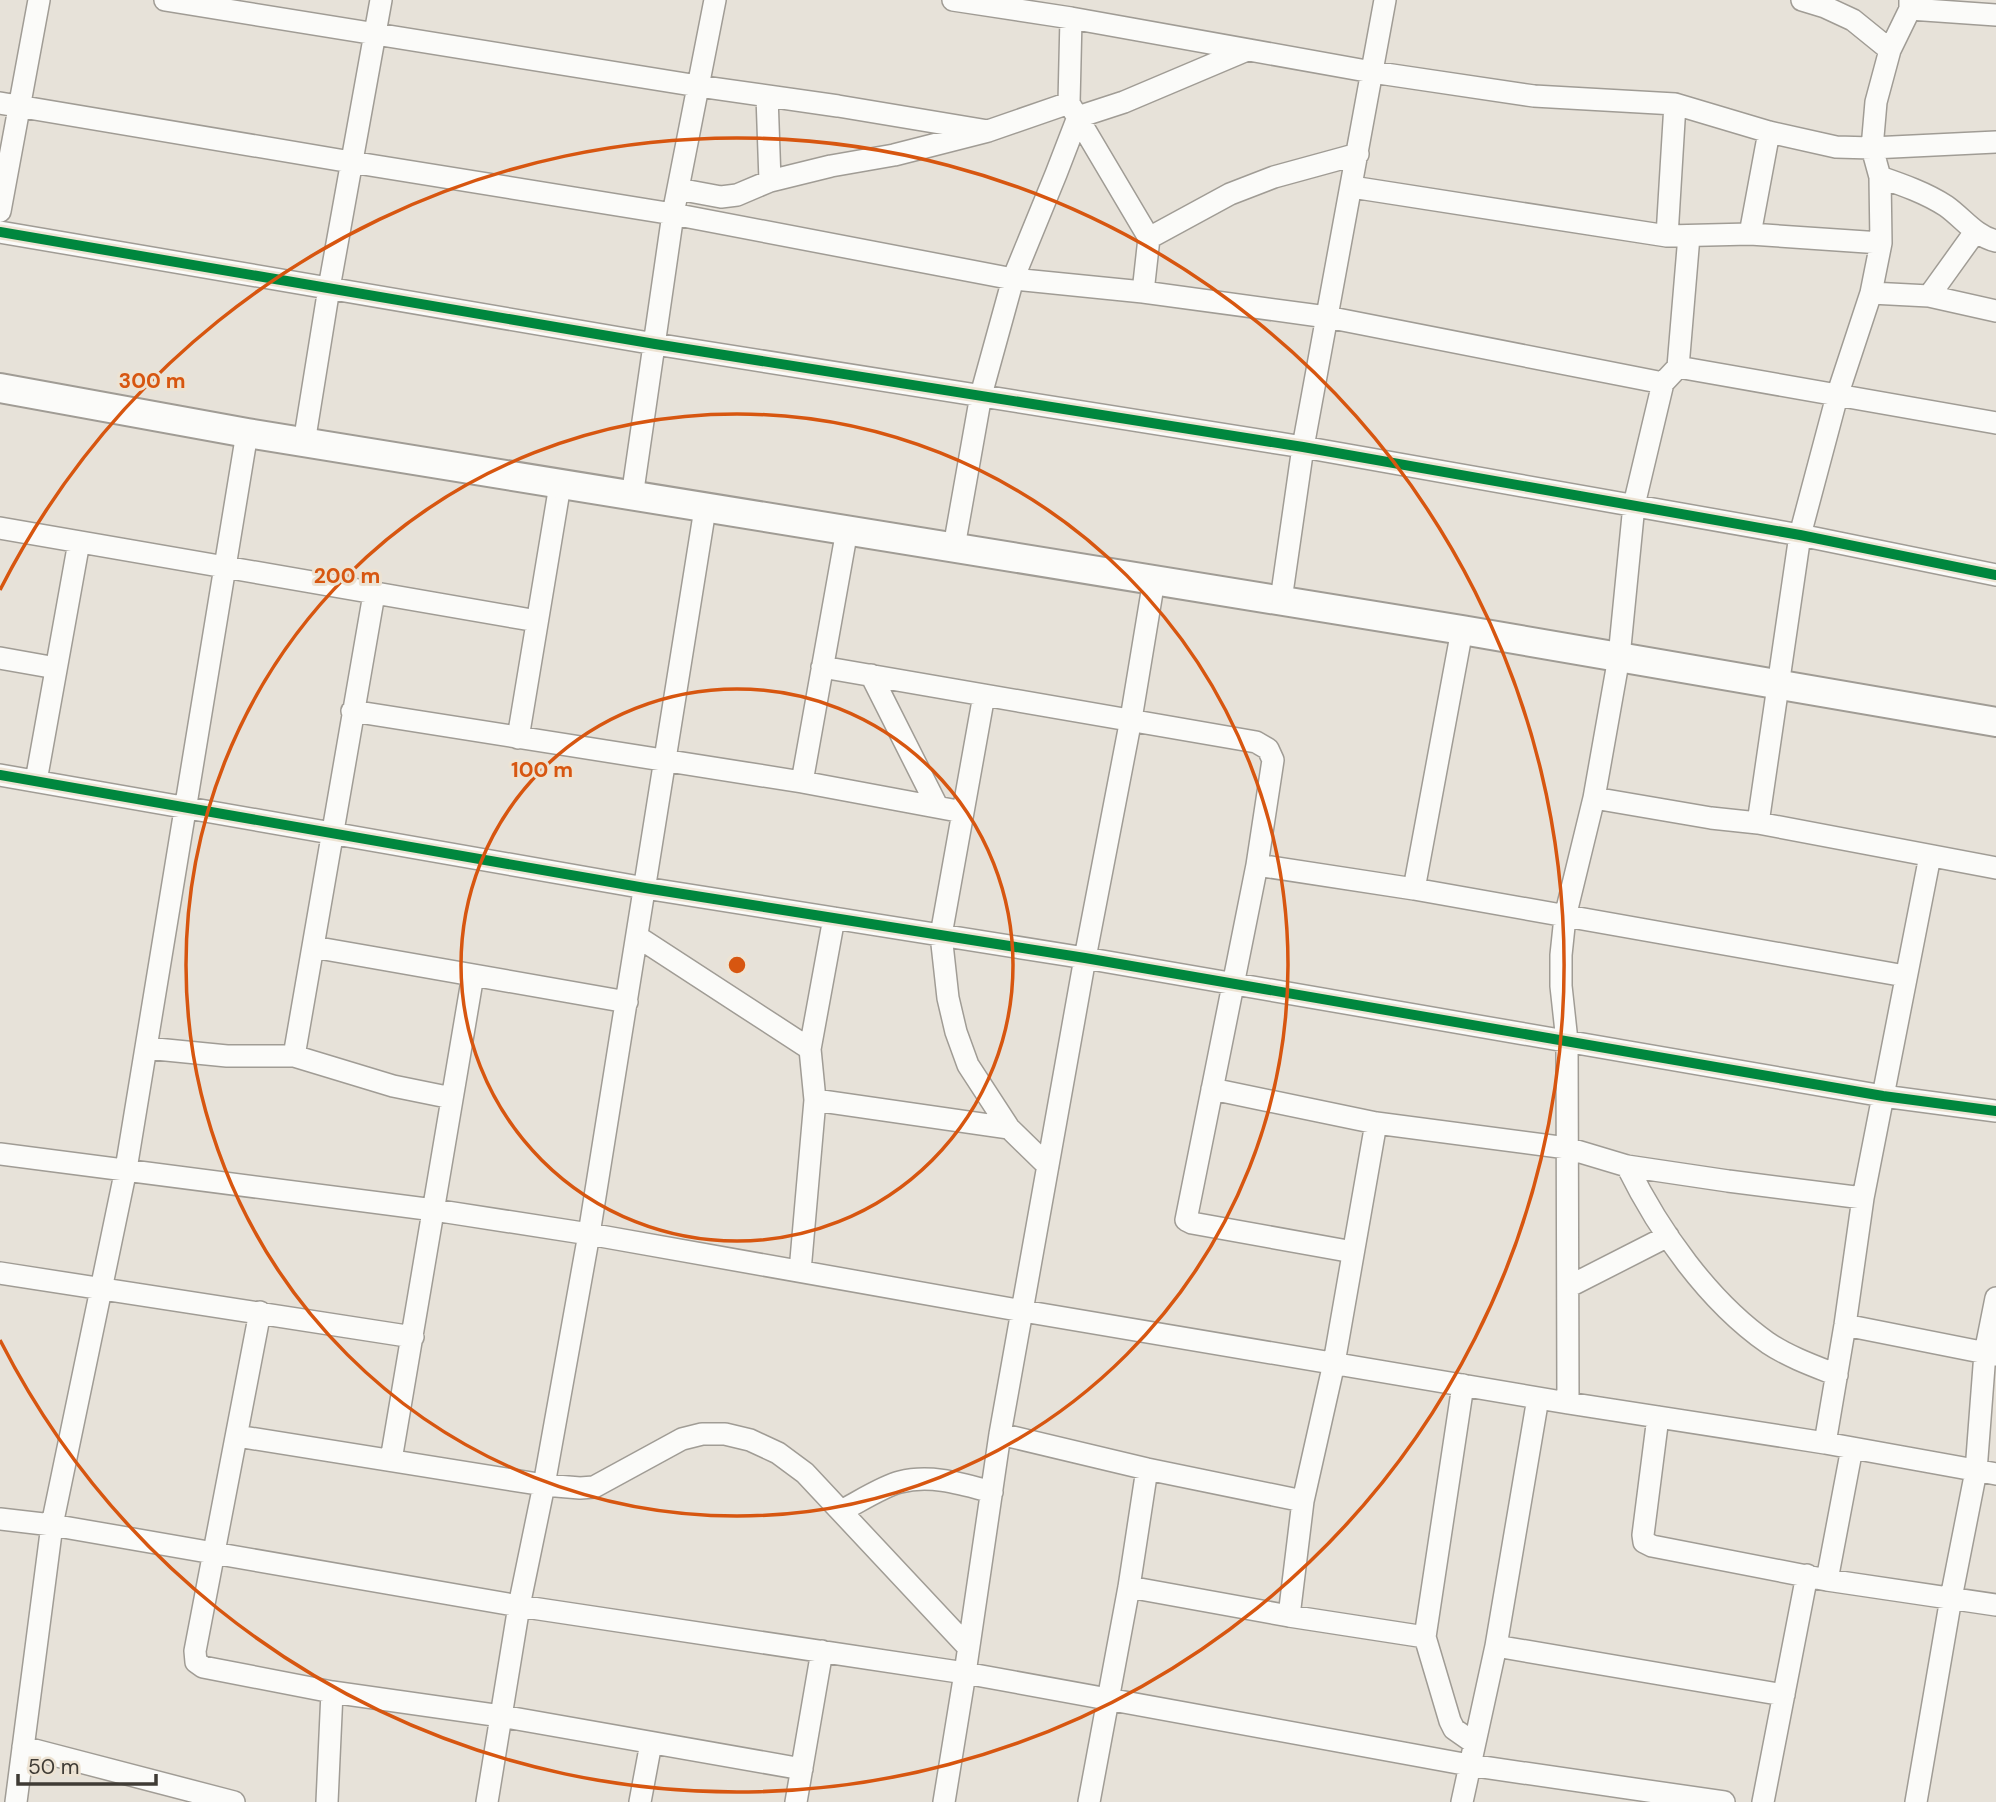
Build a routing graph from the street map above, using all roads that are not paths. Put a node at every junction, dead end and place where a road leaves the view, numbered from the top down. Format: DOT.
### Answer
graph roads {
  1 [pos="39,0"];
  2 [pos="165,0"];
  3 [pos="381,0"];
  4 [pos="715,0"];
  5 [pos="953,0"];
  6 [pos="1385,0"];
  7 [pos="1802,0"];
  8 [pos="1910,5"];
  9 [pos="1039,6"];
  10 [pos="1996,15"];
  11 [pos="1071,18"];
  12 [pos="374,33"];
  13 [pos="1248,50"];
  14 [pos="1890,50"];
  15 [pos="1372,72"];
  16 [pos="698,86"];
  17 [pos="767,96"];
  18 [pos="9,104"];
  19 [pos="1675,104"];
  20 [pos="1074,110"];
  21 [pos="988,131"];
  22 [pos="1769,132"];
  23 [pos="1996,142"];
  24 [pos="1872,148"];
  25 [pos="1358,154"];
  26 [pos="351,162"];
  27 [pos="1880,177"];
  28 [pos="770,181"];
  29 [pos="1352,187"];
  30 [pos="678,189"];
  31 [pos="0,211"];
  32 [pos="673,214"];
  33 [pos="0,232"];
  34 [pos="1975,232"];
  35 [pos="1750,234"];
  36 [pos="1667,236"];
  37 [pos="1689,236"];
  38 [pos="1149,238"];
  39 [pos="1996,241"];
  40 [pos="1881,243"];
  41 [pos="1013,279"];
  42 [pos="328,288"];
  43 [pos="1143,292"];
  44 [pos="1871,293"];
  45 [pos="1929,296"];
  46 [pos="1996,310"];
  47 [pos="1327,317"];
  48 [pos="655,344"];
  49 [pos="1678,367"];
  50 [pos="1663,383"];
  51 [pos="0,388"];
  52 [pos="981,395"];
  53 [pos="1837,396"];
  54 [pos="1996,423"];
  55 [pos="247,433"];
  56 [pos="304,443"];
  57 [pos="1303,447"];
  58 [pos="561,485"];
  59 [pos="632,497"];
  60 [pos="1634,505"];
  61 [pos="705,509"];
  62 [pos="0,528"];
  63 [pos="847,530"];
  64 [pos="1800,535"];
  65 [pos="79,542"];
  66 [pos="954,547"];
  67 [pos="226,567"];
  68 [pos="1996,575"];
  69 [pos="1154,580"];
  70 [pos="374,594"];
  71 [pos="1281,600"];
  72 [pos="537,621"];
  73 [pos="1462,630"];
  74 [pos="1619,657"];
  75 [pos="0,658"];
  76 [pos="822,667"];
  77 [pos="56,668"];
  78 [pos="871,675"];
  79 [pos="1777,684"];
  80 [pos="984,695"];
  81 [pos="352,711"];
  82 [pos="1131,719"];
  83 [pos="1996,722"];
  84 [pos="518,738"];
  85 [pos="664,762"];
  86 [pos="0,775"];
  87 [pos="36,781"];
  88 [pos="802,782"];
  89 [pos="1594,798"];
  90 [pos="937,806"];
  91 [pos="186,807"];
  92 [pos="963,812"];
  93 [pos="1758,823"];
  94 [pos="332,832"];
  95 [pos="1930,856"];
  96 [pos="1257,864"];
  97 [pos="1996,868"];
  98 [pos="645,888"];
  99 [pos="1414,889"];
  100 [pos="1565,917"];
  101 [pos="834,918"];
  102 [pos="941,935"];
  103 [pos="638,937"];
  104 [pos="313,947"];
  105 [pos="1085,958"];
  106 [pos="472,975"];
  107 [pos="1905,976"];
  108 [pos="1233,983"];
  109 [pos="627,1002"];
  110 [pos="1567,1041"];
  111 [pos="146,1048"];
  112 [pos="810,1049"];
  113 [pos="294,1056"];
  114 [pos="1212,1089"];
  115 [pos="1883,1096"];
  116 [pos="452,1098"];
  117 [pos="815,1100"];
  118 [pos="1996,1111"];
  119 [pos="1376,1124"];
  120 [pos="1009,1128"];
  121 [pos="1567,1149"];
  122 [pos="0,1154"];
  123 [pos="1048,1166"];
  124 [pos="1627,1166"];
  125 [pos="126,1169"];
  126 [pos="1863,1198"];
  127 [pos="434,1210"];
  128 [pos="589,1234"];
  129 [pos="1668,1236"];
  130 [pos="1353,1252"];
  131 [pos="800,1271"];
  132 [pos="0,1273"];
  133 [pos="1568,1287"];
  134 [pos="101,1289"];
  135 [pos="1996,1298"];
  136 [pos="1023,1311"];
  137 [pos="260,1312"];
  138 [pos="1845,1325"];
  139 [pos="413,1337"];
  140 [pos="1991,1354"];
  141 [pos="1334,1363"];
  142 [pos="1837,1375"];
  143 [pos="1463,1385"];
  144 [pos="1538,1398"];
  145 [pos="1568,1403"];
  146 [pos="1658,1417"];
  147 [pos="1000,1434"];
  148 [pos="237,1436"];
  149 [pos="1825,1443"];
  150 [pos="1852,1448"];
  151 [pos="391,1460"];
  152 [pos="1146,1469"];
  153 [pos="1986,1472"];
  154 [pos="544,1485"];
  155 [pos="992,1492"];
  156 [pos="1303,1501"];
  157 [pos="841,1511"];
  158 [pos="0,1519"];
  159 [pos="52,1525"];
  160 [pos="214,1553"];
  161 [pos="1817,1578"];
  162 [pos="1129,1587"];
  163 [pos="1951,1598"];
  164 [pos="1996,1605"];
  165 [pos="519,1606"];
  166 [pos="1289,1616"];
  167 [pos="1425,1637"];
  168 [pos="1496,1646"];
  169 [pos="968,1647"];
  170 [pos="822,1651"];
  171 [pos="965,1673"];
  172 [pos="331,1692"];
  173 [pos="1784,1695"];
  174 [pos="1107,1699"];
  175 [pos="501,1716"];
  176 [pos="651,1743"];
  177 [pos="1474,1743"];
  178 [pos="23,1747"];
  179 [pos="1469,1765"];
  180 [pos="802,1769"];
  181 [pos="16,1802"];
  182 [pos="234,1802"];
  183 [pos="327,1802"];
  184 [pos="487,1802"];
  185 [pos="640,1802"];
  186 [pos="796,1802"];
  187 [pos="944,1802"];
  188 [pos="1089,1802"];
  189 [pos="1462,1802"];
  190 [pos="1724,1802"];
  191 [pos="1763,1802"];
  192 [pos="1916,1802"];
  1 -- 18 [label="street"];
  2 -- 12 [label="street"];
  3 -- 12 [label="street"];
  4 -- 16 [label="street"];
  5 -- 9 [label="street"];
  6 -- 15 [label="street"];
  7 -- 14 [label="street"];
  8 -- 10 [label="street"];
  8 -- 14 [label="street"];
  9 -- 11 [label="street"];
  11 -- 13 [label="street"];
  11 -- 20 [label="street"];
  12 -- 16 [label="street"];
  12 -- 26 [label="street"];
  13 -- 15 [label="street"];
  13 -- 20 [label="street"];
  14 -- 24 [label="street"];
  15 -- 19 [label="street"];
  15 -- 25 [label="street"];
  16 -- 17 [label="street"];
  16 -- 30 [label="street"];
  17 -- 21 [label="street"];
  17 -- 28 [label="street"];
  18 -- 26 [label="street"];
  18 -- 31 [label="street"];
  19 -- 22 [label="street"];
  19 -- 36 [label="street"];
  20 -- 21 [label="street"];
  20 -- 38 [label="street"];
  20 -- 41 [label="street"];
  21 -- 28 [label="street"];
  22 -- 24 [label="street"];
  22 -- 35 [label="street"];
  23 -- 24 [label="street"];
  24 -- 27 [label="street"];
  25 -- 29 [label="street"];
  25 -- 38 [label="street"];
  26 -- 32 [label="street"];
  26 -- 42 [label="street"];
  27 -- 34 [label="street"];
  27 -- 40 [label="street"];
  28 -- 30 [label="street"];
  29 -- 36 [label="street"];
  29 -- 47 [label="street"];
  30 -- 32 [label="street"];
  32 -- 41 [label="street"];
  32 -- 48 [label="street"];
  33 -- 42 [label="street"];
  34 -- 39 [label="street"];
  34 -- 45 [label="street"];
  35 -- 37 [label="street"];
  35 -- 40 [label="street"];
  36 -- 37 [label="street"];
  37 -- 49 [label="street"];
  38 -- 43 [label="street"];
  40 -- 44 [label="street"];
  41 -- 43 [label="street"];
  41 -- 52 [label="street"];
  42 -- 48 [label="street"];
  42 -- 56 [label="street"];
  43 -- 47 [label="street"];
  44 -- 45 [label="street"];
  44 -- 53 [label="street"];
  45 -- 46 [label="street"];
  47 -- 50 [label="street"];
  47 -- 57 [label="street"];
  48 -- 52 [label="street"];
  48 -- 59 [label="street"];
  49 -- 50 [label="street"];
  49 -- 53 [label="street"];
  50 -- 60 [label="street"];
  51 -- 55 [label="street"];
  52 -- 57 [label="street"];
  52 -- 66 [label="street"];
  53 -- 54 [label="street"];
  53 -- 64 [label="street"];
  55 -- 56 [label="street"];
  55 -- 67 [label="street"];
  56 -- 58 [label="street"];
  57 -- 60 [label="street"];
  57 -- 71 [label="street"];
  58 -- 59 [label="street"];
  58 -- 72 [label="street"];
  59 -- 61 [label="street"];
  60 -- 64 [label="street"];
  60 -- 74 [label="street"];
  61 -- 63 [label="street"];
  61 -- 85 [label="street"];
  62 -- 65 [label="street"];
  63 -- 66 [label="street"];
  63 -- 76 [label="street"];
  64 -- 68 [label="street"];
  64 -- 79 [label="street"];
  65 -- 67 [label="street"];
  65 -- 77 [label="street"];
  66 -- 69 [label="street"];
  67 -- 70 [label="street"];
  67 -- 91 [label="street"];
  69 -- 71 [label="street"];
  69 -- 82 [label="street"];
  70 -- 72 [label="street"];
  70 -- 81 [label="street"];
  71 -- 73 [label="street"];
  72 -- 84 [label="street"];
  73 -- 74 [label="street"];
  73 -- 99 [label="street"];
  74 -- 79 [label="street"];
  74 -- 89 [label="street"];
  75 -- 77 [label="street"];
  76 -- 78 [label="street"];
  76 -- 88 [label="street"];
  77 -- 87 [label="street"];
  78 -- 80 [label="street"];
  78 -- 90 [label="street"];
  79 -- 83 [label="street"];
  79 -- 93 [label="street"];
  80 -- 82 [label="street"];
  80 -- 92 [label="street"];
  81 -- 84 [label="street"];
  81 -- 94 [label="street"];
  82 -- 96 [label="street"];
  82 -- 105 [label="street"];
  84 -- 85 [label="street"];
  85 -- 88 [label="street"];
  85 -- 98 [label="street"];
  86 -- 87 [label="street"];
  87 -- 91 [label="street"];
  88 -- 90 [label="street"];
  89 -- 93 [label="street"];
  89 -- 100 [label="street"];
  90 -- 92 [label="street"];
  91 -- 94 [label="street"];
  91 -- 111 [label="street"];
  92 -- 102 [label="street"];
  93 -- 95 [label="street"];
  94 -- 98 [label="street"];
  94 -- 104 [label="street"];
  95 -- 97 [label="street"];
  95 -- 107 [label="street"];
  96 -- 99 [label="street"];
  96 -- 108 [label="street"];
  98 -- 101 [label="street"];
  98 -- 103 [label="street"];
  99 -- 100 [label="street"];
  100 -- 107 [label="street"];
  100 -- 110 [label="street"];
  101 -- 102 [label="street"];
  101 -- 112 [label="street"];
  102 -- 105 [label="street"];
  102 -- 120 [label="street"];
  103 -- 109 [label="street"];
  103 -- 112 [label="street"];
  104 -- 106 [label="street"];
  104 -- 113 [label="street"];
  105 -- 108 [label="street"];
  105 -- 123 [label="street"];
  106 -- 109 [label="street"];
  106 -- 116 [label="street"];
  107 -- 115 [label="street"];
  108 -- 110 [label="street"];
  108 -- 114 [label="street"];
  109 -- 128 [label="street"];
  110 -- 115 [label="street"];
  110 -- 121 [label="street"];
  111 -- 113 [label="street"];
  111 -- 125 [label="street"];
  112 -- 117 [label="street"];
  113 -- 116 [label="street"];
  114 -- 119 [label="street"];
  114 -- 130 [label="street"];
  115 -- 118 [label="street"];
  115 -- 126 [label="street"];
  116 -- 127 [label="street"];
  117 -- 120 [label="street"];
  117 -- 131 [label="street"];
  119 -- 121 [label="street"];
  119 -- 130 [label="street"];
  120 -- 123 [label="street"];
  121 -- 124 [label="street"];
  121 -- 133 [label="street"];
  122 -- 125 [label="street"];
  123 -- 136 [label="street"];
  124 -- 126 [label="street"];
  124 -- 129 [label="street"];
  125 -- 127 [label="street"];
  125 -- 134 [label="street"];
  126 -- 138 [label="street"];
  127 -- 128 [label="street"];
  127 -- 139 [label="street"];
  128 -- 131 [label="street"];
  128 -- 154 [label="street"];
  129 -- 133 [label="street"];
  129 -- 142 [label="street"];
  130 -- 141 [label="street"];
  131 -- 136 [label="street"];
  132 -- 134 [label="street"];
  133 -- 145 [label="street"];
  134 -- 137 [label="street"];
  134 -- 159 [label="street"];
  135 -- 140 [label="street"];
  136 -- 141 [label="street"];
  136 -- 147 [label="street"];
  137 -- 139 [label="street"];
  137 -- 148 [label="street"];
  138 -- 140 [label="street"];
  138 -- 142 [label="street"];
  139 -- 151 [label="street"];
  140 -- 153 [label="street"];
  141 -- 143 [label="street"];
  141 -- 156 [label="street"];
  142 -- 149 [label="street"];
  143 -- 144 [label="street"];
  143 -- 167 [label="street"];
  144 -- 145 [label="street"];
  144 -- 168 [label="street"];
  145 -- 146 [label="street"];
  146 -- 149 [label="street"];
  146 -- 161 [label="street"];
  147 -- 152 [label="street"];
  147 -- 155 [label="street"];
  148 -- 151 [label="street"];
  148 -- 160 [label="street"];
  149 -- 150 [label="street"];
  150 -- 153 [label="street"];
  150 -- 161 [label="street"];
  151 -- 154 [label="street"];
  152 -- 156 [label="street"];
  152 -- 162 [label="street"];
  153 -- 163 [label="street"];
  154 -- 157 [label="street"];
  154 -- 165 [label="street"];
  155 -- 157 [label="street"];
  155 -- 169 [label="street"];
  156 -- 166 [label="street"];
  157 -- 169 [label="street"];
  158 -- 159 [label="street"];
  159 -- 160 [label="street"];
  159 -- 178 [label="street"];
  160 -- 165 [label="street"];
  160 -- 172 [label="street"];
  161 -- 163 [label="street"];
  161 -- 173 [label="street"];
  162 -- 166 [label="street"];
  162 -- 174 [label="street"];
  163 -- 164 [label="street"];
  163 -- 192 [label="street"];
  165 -- 170 [label="street"];
  165 -- 175 [label="street"];
  166 -- 167 [label="street"];
  167 -- 177 [label="street"];
  168 -- 173 [label="street"];
  168 -- 177 [label="street"];
  169 -- 171 [label="street"];
  170 -- 171 [label="street"];
  170 -- 180 [label="street"];
  171 -- 174 [label="street"];
  171 -- 187 [label="street"];
  172 -- 175 [label="street"];
  172 -- 183 [label="street"];
  173 -- 191 [label="street"];
  174 -- 179 [label="street"];
  174 -- 188 [label="street"];
  175 -- 176 [label="street"];
  175 -- 184 [label="street"];
  176 -- 180 [label="street"];
  176 -- 185 [label="street"];
  177 -- 179 [label="street"];
  178 -- 181 [label="street"];
  178 -- 182 [label="street"];
  179 -- 189 [label="street"];
  179 -- 190 [label="street"];
  180 -- 186 [label="street"];
}
